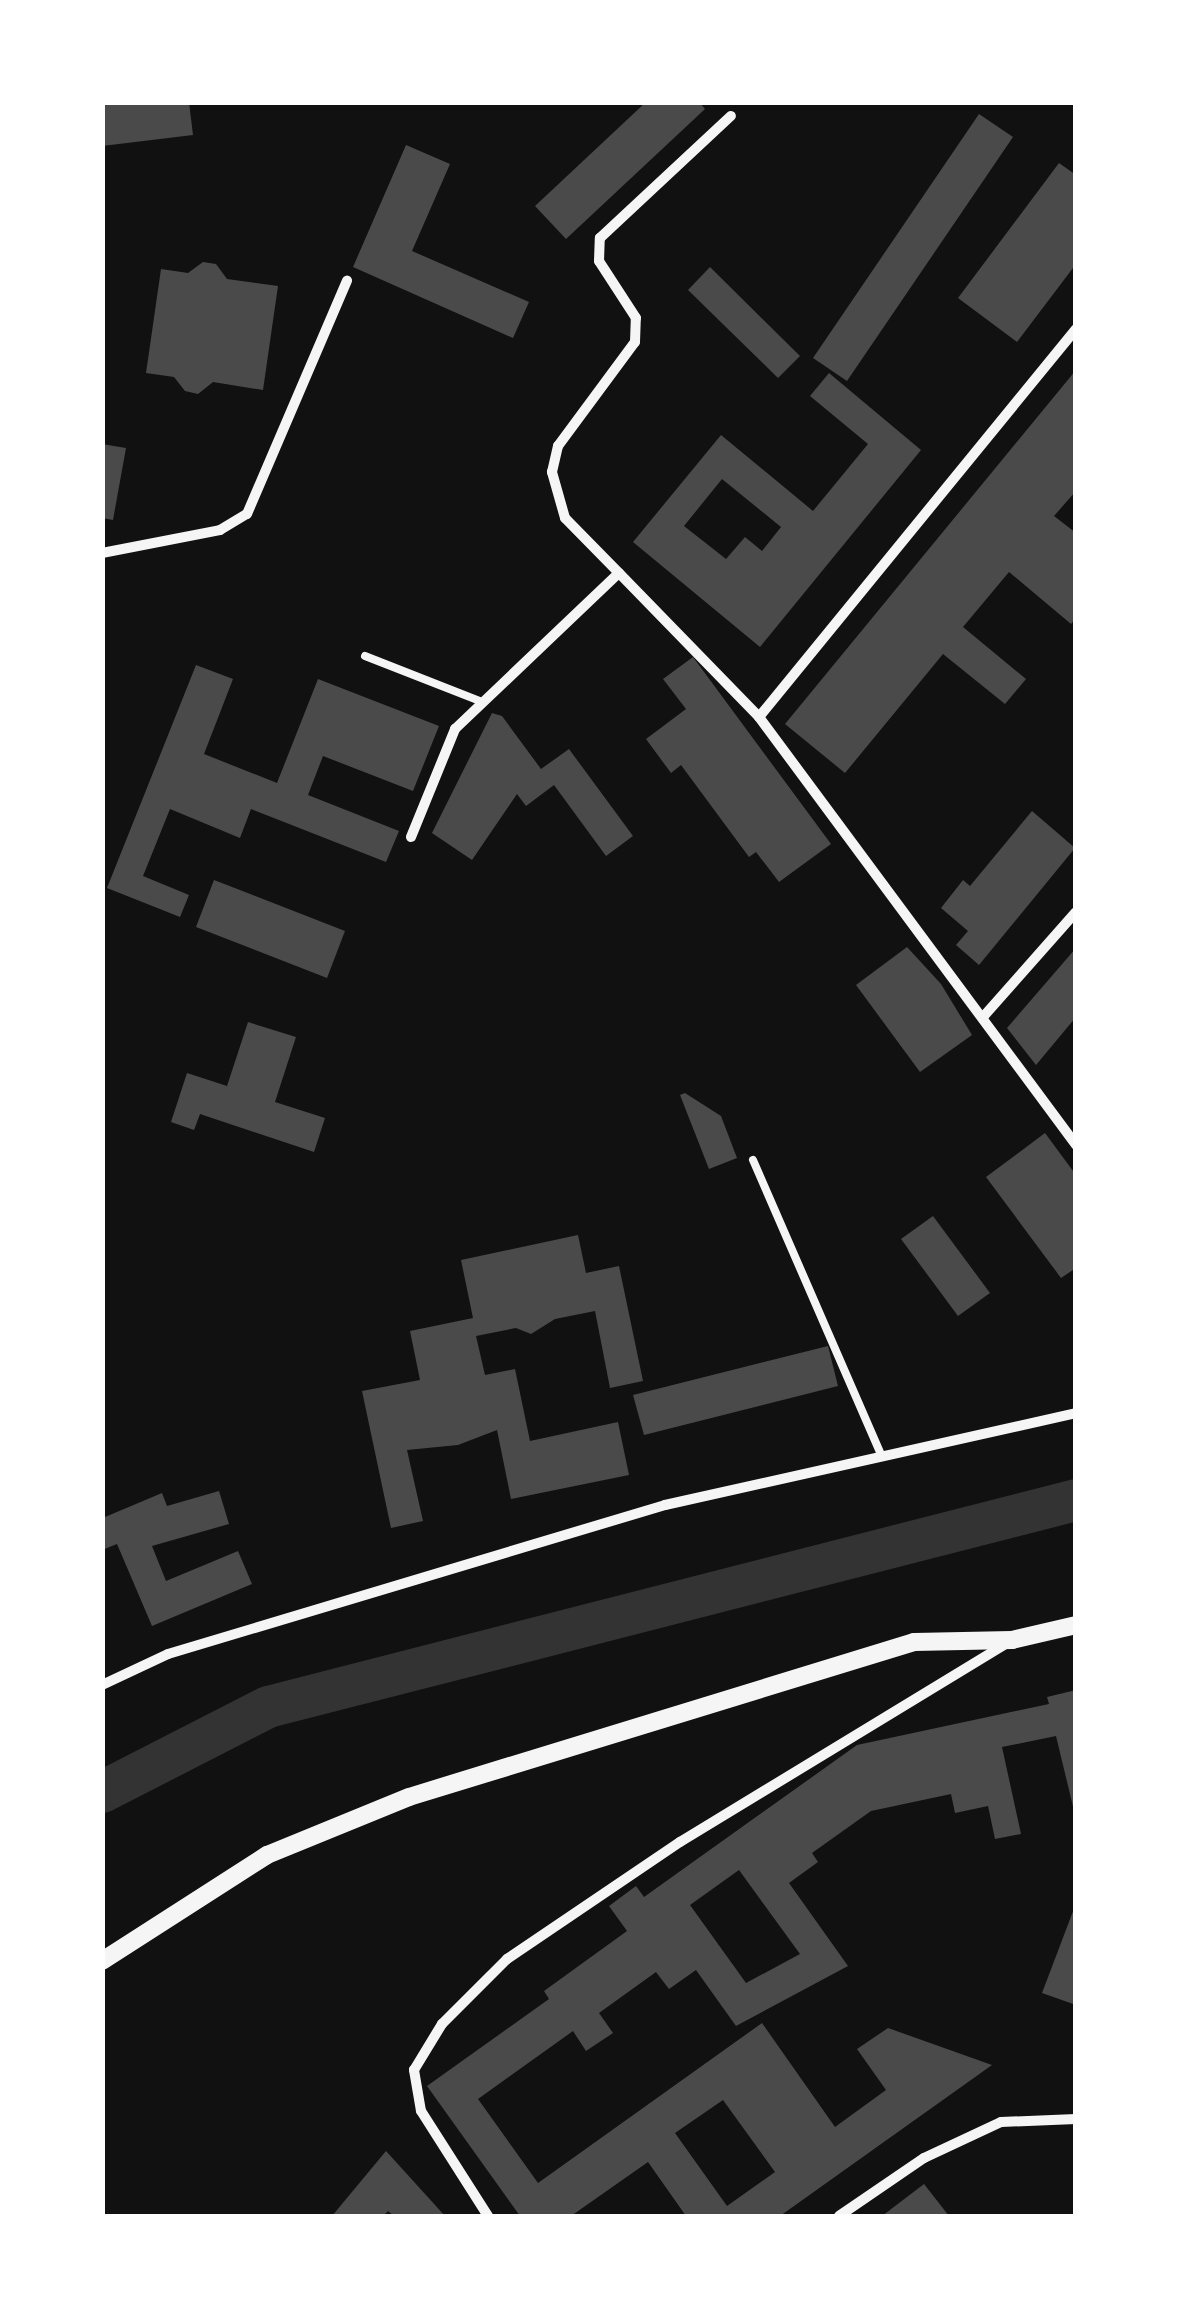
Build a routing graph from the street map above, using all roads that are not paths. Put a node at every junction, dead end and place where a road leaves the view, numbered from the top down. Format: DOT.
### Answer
graph roads {
  1 [pos="731,116"];
  2 [pos="347,281"];
  3 [pos="1076,329"];
  4 [pos="102,553"];
  5 [pos="620,573"];
  6 [pos="365,656"];
  7 [pos="480,701"];
  8 [pos="760,717"];
  9 [pos="411,837"];
  10 [pos="1076,912"];
  11 [pos="983,1017"];
  12 [pos="1076,1145"];
  13 [pos="753,1160"];
  14 [pos="1076,1414"];
  15 [pos="880,1455"];
  16 [pos="1076,1624"];
  17 [pos="1012,1640"];
  18 [pos="102,1685"];
  19 [pos="102,1960"];
  20 [pos="1076,2119"];
  21 [pos="488,2216"];
  22 [pos="839,2216"];
  1 -- 5 [label="street"];
  2 -- 4 [label="street"];
  3 -- 8 [label="street"];
  5 -- 7 [label="street"];
  5 -- 8 [label="street"];
  6 -- 7 [label="lane"];
  7 -- 9 [label="street"];
  8 -- 11 [label="street"];
  10 -- 11 [label="street"];
  11 -- 12 [label="street"];
  13 -- 15 [label="lane"];
  14 -- 15 [label="street"];
  15 -- 18 [label="street"];
  16 -- 17 [label="street"];
  17 -- 19 [label="street"];
  17 -- 21 [label="street"];
  20 -- 22 [label="street"];
}
